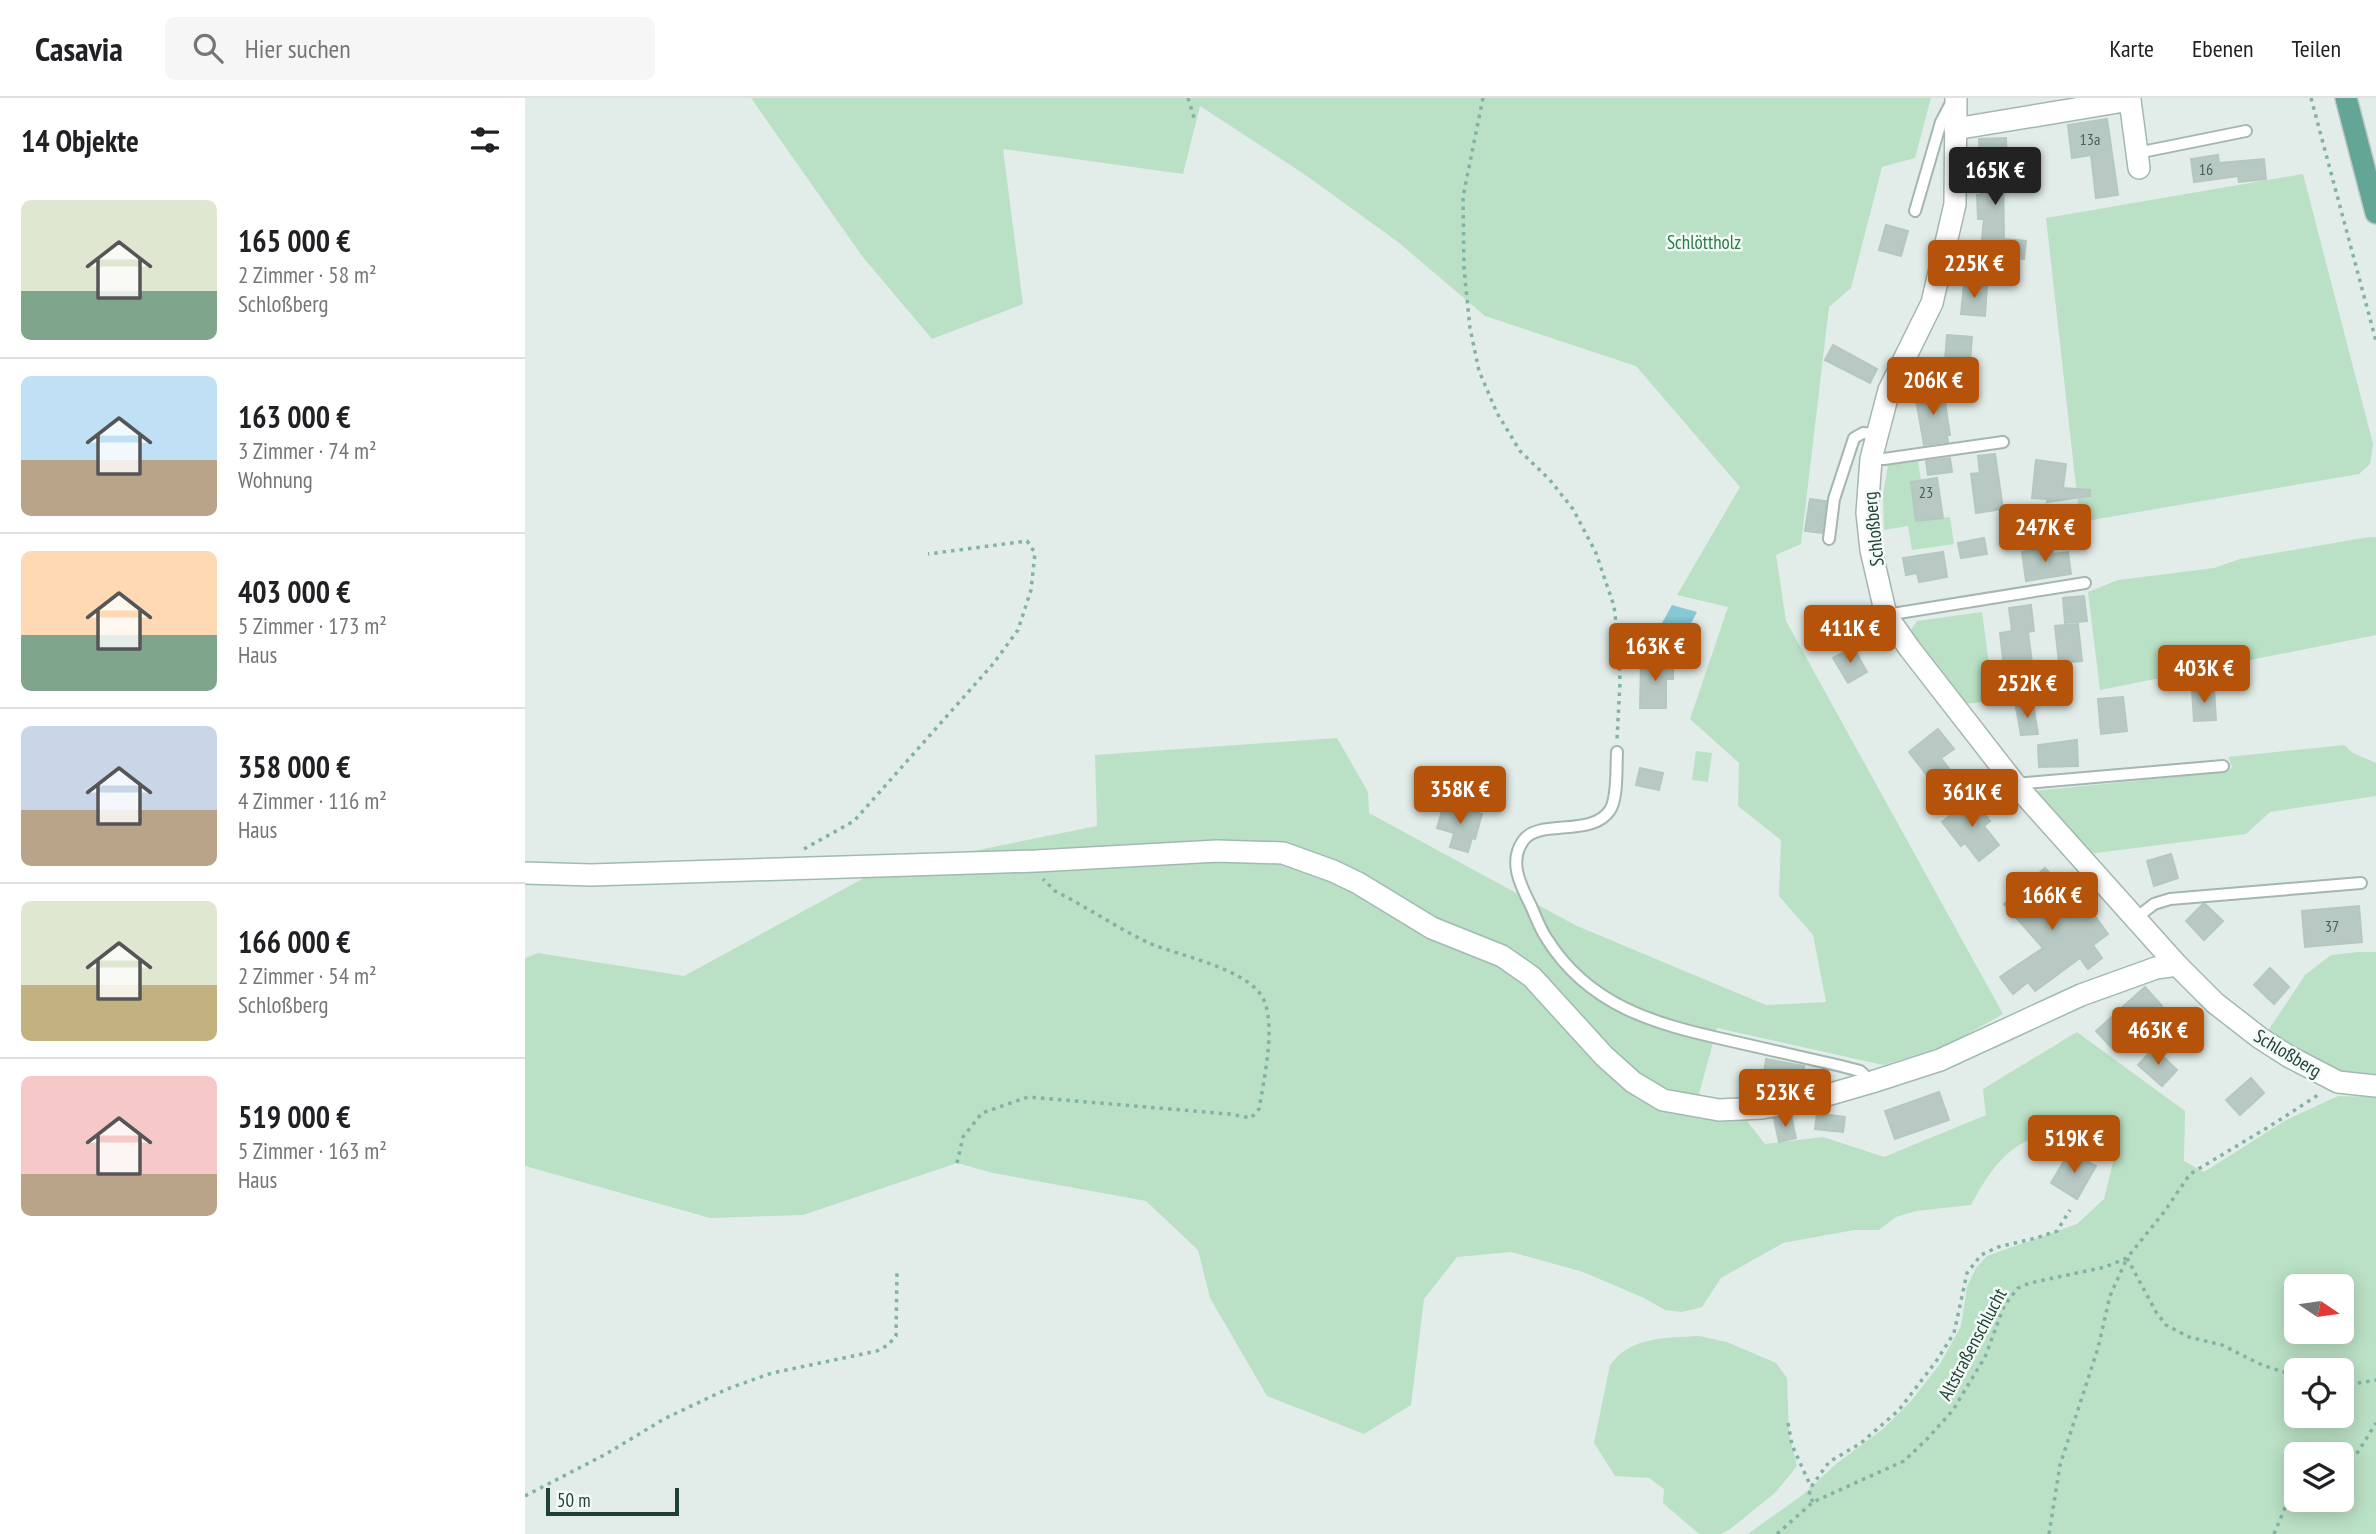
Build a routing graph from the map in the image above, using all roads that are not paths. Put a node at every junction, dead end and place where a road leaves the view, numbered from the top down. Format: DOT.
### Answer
graph roads {
  1 [pos="1955,98"];
  2 [pos="2346,98"];
  3 [pos="2131,99"];
  4 [pos="1955,129"];
  5 [pos="2246,131"];
  6 [pos="2138,160"];
  7 [pos="1915,211"];
  8 [pos="2376,213"];
  9 [pos="1876,434"];
  10 [pos="2003,442"];
  11 [pos="1871,459"];
  12 [pos="1829,539"];
  13 [pos="2085,583"];
  14 [pos="1887,615"];
  15 [pos="1616,752"];
  16 [pos="2223,766"];
  17 [pos="2015,784"];
  18 [pos="525,873"];
  19 [pos="2361,883"];
  20 [pos="2136,918"];
  21 [pos="2177,965"];
  22 [pos="1871,1082"];
  23 [pos="2376,1086"];
  1 -- 4 [label="street, Schloßberg"];
  1 -- 7 [label="lane"];
  2 -- 8 [label="main road"];
  3 -- 4 [label="street"];
  3 -- 6 [label="street"];
  4 -- 9 [label="street, Schloßberg"];
  5 -- 6 [label="lane"];
  9 -- 11 [label="street, Schloßberg"];
  9 -- 12 [label="lane"];
  10 -- 11 [label="lane"];
  11 -- 14 [label="street, Schloßberg"];
  13 -- 14 [label="lane"];
  14 -- 17 [label="street, Schloßberg"];
  15 -- 22 [label="lane"];
  16 -- 17 [label="lane"];
  17 -- 20 [label="street, Schloßberg"];
  18 -- 22 [label="street"];
  19 -- 20 [label="lane"];
  20 -- 21 [label="street, Schloßberg"];
  21 -- 22 [label="street"];
  21 -- 23 [label="street, Schloßberg"];
}
